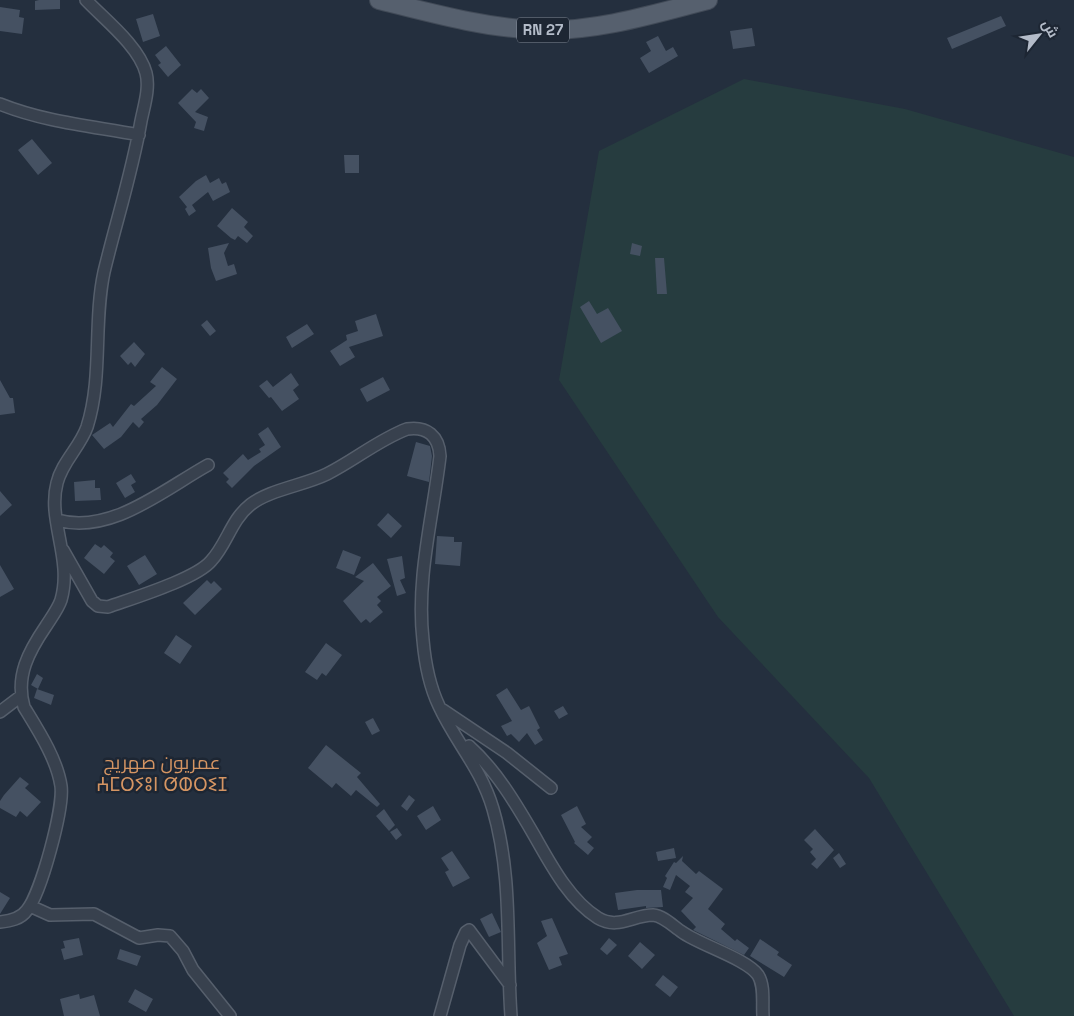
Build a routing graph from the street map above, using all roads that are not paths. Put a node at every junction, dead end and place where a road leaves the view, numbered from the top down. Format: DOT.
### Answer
graph roads {
  1 [pos="86,0"];
  2 [pos="379,0"];
  3 [pos="708,0"];
  4 [pos="0,104"];
  5 [pos="139,134"];
  6 [pos="208,465"];
  7 [pos="57,520"];
  8 [pos="63,550"];
  9 [pos="21,696"];
  10 [pos="440,708"];
  11 [pos="0,712"];
  12 [pos="459,739"];
  13 [pos="551,788"];
  14 [pos="30,906"];
  15 [pos="0,922"];
  16 [pos="510,984"];
  17 [pos="230,1016"];
  18 [pos="440,1016"];
  19 [pos="511,1016"];
  20 [pos="763,1016"];
  1 -- 5 [label="street"];
  2 -- 3 [label="main road, RN 27"];
  4 -- 5 [label="street"];
  5 -- 7 [label="street"];
  6 -- 7 [label="street"];
  7 -- 8 [label="street"];
  8 -- 9 [label="street"];
  8 -- 10 [label="street"];
  9 -- 11 [label="street"];
  9 -- 14 [label="street"];
  10 -- 12 [label="street"];
  10 -- 13 [label="street"];
  12 -- 16 [label="street"];
  12 -- 20 [label="street"];
  14 -- 15 [label="street"];
  14 -- 17 [label="street"];
  16 -- 18 [label="street"];
  16 -- 19 [label="street"];
}
